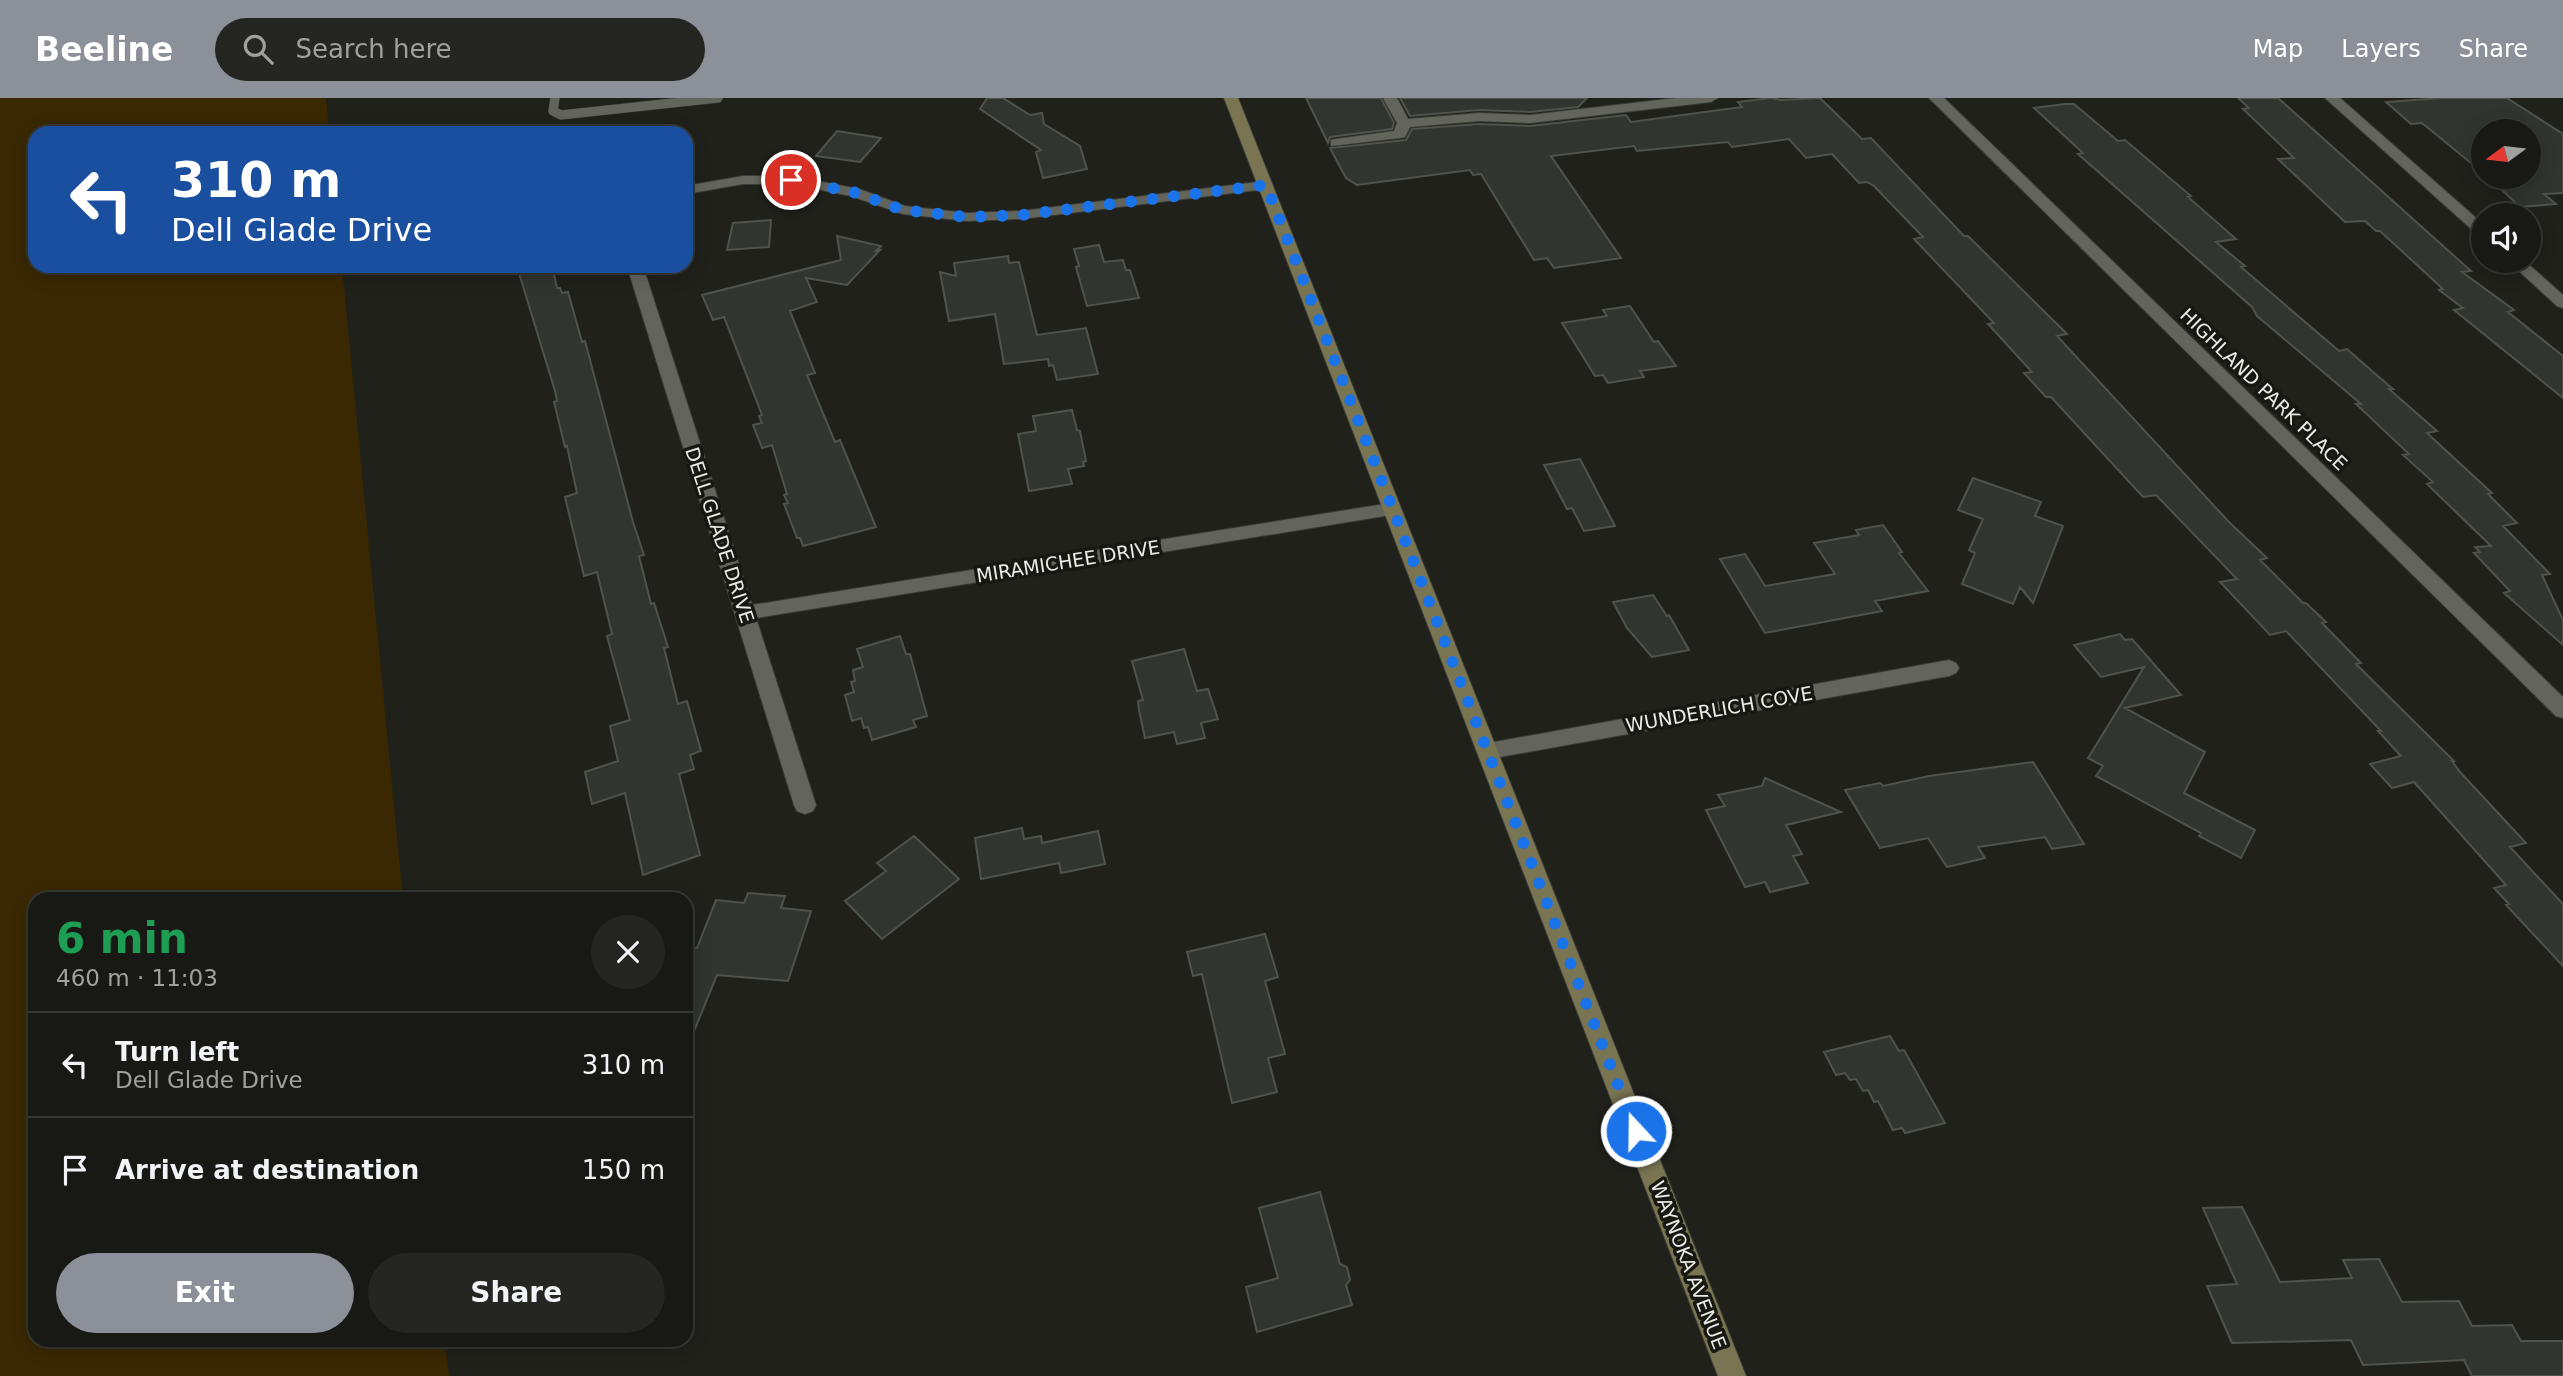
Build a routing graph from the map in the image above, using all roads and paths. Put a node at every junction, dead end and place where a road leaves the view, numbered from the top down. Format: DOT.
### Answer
graph roads {
  1 [pos="555,98"];
  2 [pos="718,98"];
  3 [pos="1231,98"];
  4 [pos="1390,98"];
  5 [pos="1711,98"];
  6 [pos="1936,98"];
  7 [pos="2332,98"];
  8 [pos="1405,123"];
  9 [pos="1336,143"];
  10 [pos="1266,185"];
  11 [pos="693,189"];
  12 [pos="2471,221"];
  13 [pos="637,273"];
  14 [pos="2529,273"];
  15 [pos="2563,303"];
  16 [pos="1391,509"];
  17 [pos="745,613"];
  18 [pos="1949,668"];
  19 [pos="2563,710"];
  20 [pos="1489,751"];
  21 [pos="805,805"];
  22 [pos="1732,1376"];
  1 -- 2 [label="lane"];
  3 -- 10 [label="street, WAYNOKA AVENUE"];
  4 -- 8 [label="street"];
  5 -- 8 [label="street"];
  6 -- 19 [label="street, HIGHLAND PARK PLACE"];
  7 -- 12 [label="street"];
  8 -- 9 [label="street"];
  10 -- 11 [label="street"];
  10 -- 16 [label="street, WAYNOKA AVENUE"];
  13 -- 17 [label="street, DELL GLADE DRIVE"];
  14 -- 15 [label="street"];
  16 -- 17 [label="street, MIRAMICHEE DRIVE"];
  16 -- 20 [label="street, WAYNOKA AVENUE"];
  17 -- 21 [label="street, DELL GLADE DRIVE"];
  18 -- 20 [label="street, WUNDERLICH COVE"];
  20 -- 22 [label="street, WAYNOKA AVENUE"];
}
